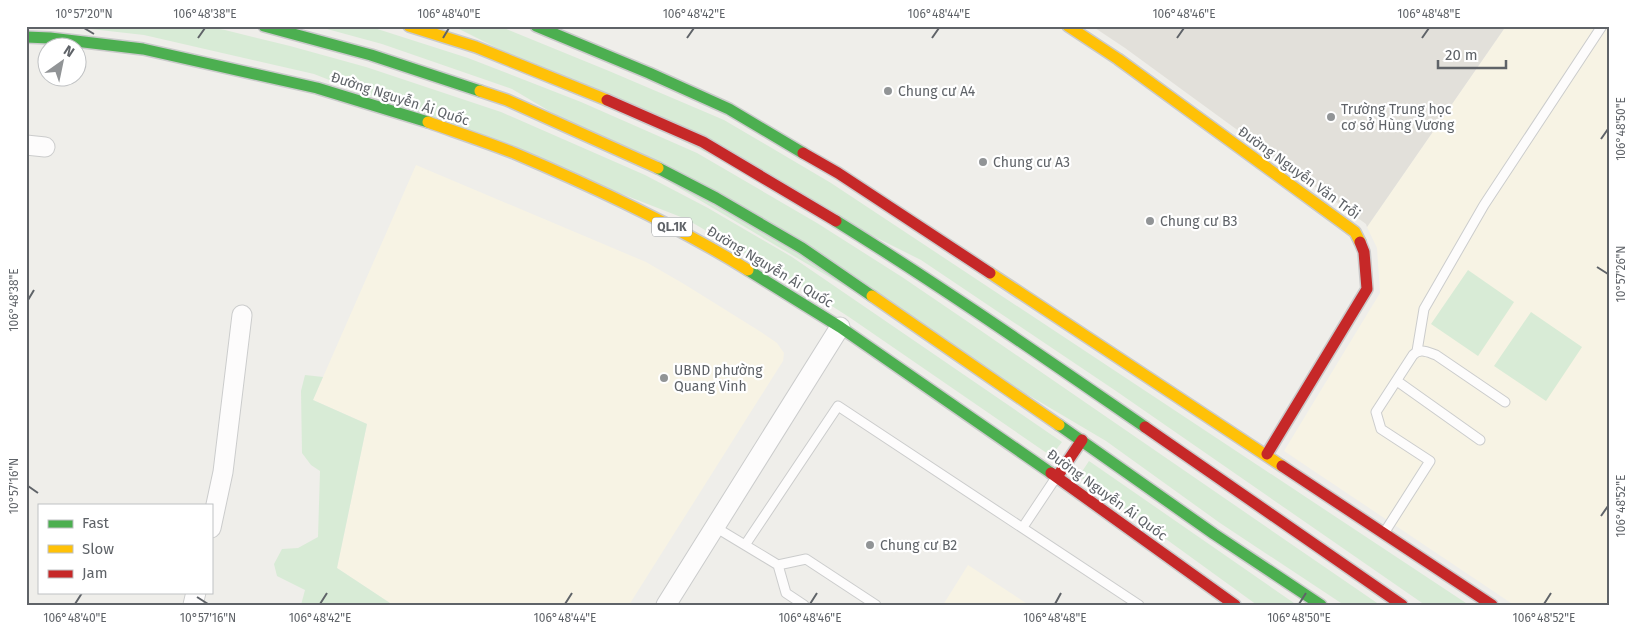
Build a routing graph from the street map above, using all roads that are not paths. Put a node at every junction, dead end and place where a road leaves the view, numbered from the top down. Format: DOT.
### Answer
graph roads {
  1 [pos="264,26"];
  2 [pos="409,26"];
  3 [pos="536,26"];
  4 [pos="1068,26"];
  5 [pos="1602,26"];
  6 [pos="26,38"];
  7 [pos="26,145"];
  8 [pos="45,147"];
  9 [pos="242,315"];
  10 [pos="840,327"];
  11 [pos="1417,351"];
  12 [pos="1396,380"];
  13 [pos="1505,402"];
  14 [pos="1082,440"];
  15 [pos="1480,440"];
  16 [pos="1267,454"];
  17 [pos="1056,477"];
  18 [pos="212,523"];
  19 [pos="715,527"];
  20 [pos="1023,527"];
  21 [pos="1384,533"];
  22 [pos="745,545"];
  23 [pos="778,565"];
  24 [pos="1305,601"];
  25 [pos="666,605"];
  26 [pos="804,605"];
  27 [pos="876,605"];
  28 [pos="1140,605"];
  29 [pos="1234,605"];
  30 [pos="1321,605"];
  31 [pos="1402,605"];
  32 [pos="1492,605"];
  1 -- 14 [label="main road"];
  2 -- 31 [label="main road"];
  3 -- 16 [label="main road"];
  4 -- 16 [label="main road, Đường Nguyễn Văn Trỗi"];
  5 -- 11 [label="lane"];
  6 -- 10 [label="main road, Đường Nguyễn Ái Quốc / QL.1K"];
  7 -- 8 [label="street"];
  9 -- 18 [label="street"];
  10 -- 17 [label="main road, Đường Nguyễn Ái Quốc / QL.1K"];
  10 -- 19 [label="street"];
  11 -- 12 [label="lane"];
  11 -- 13 [label="lane"];
  12 -- 15 [label="lane"];
  12 -- 21 [label="lane"];
  14 -- 17 [label="main road"];
  14 -- 24 [label="main road"];
  16 -- 21 [label="main road"];
  17 -- 20 [label="lane"];
  17 -- 29 [label="main road, Đường Nguyễn Ái Quốc / QL.1K"];
  19 -- 22 [label="lane"];
  19 -- 25 [label="street"];
  20 -- 22 [label="lane"];
  20 -- 28 [label="lane"];
  21 -- 32 [label="main road"];
  22 -- 23 [label="lane"];
  23 -- 26 [label="lane"];
  23 -- 27 [label="lane"];
  24 -- 30 [label="main road"];
}
